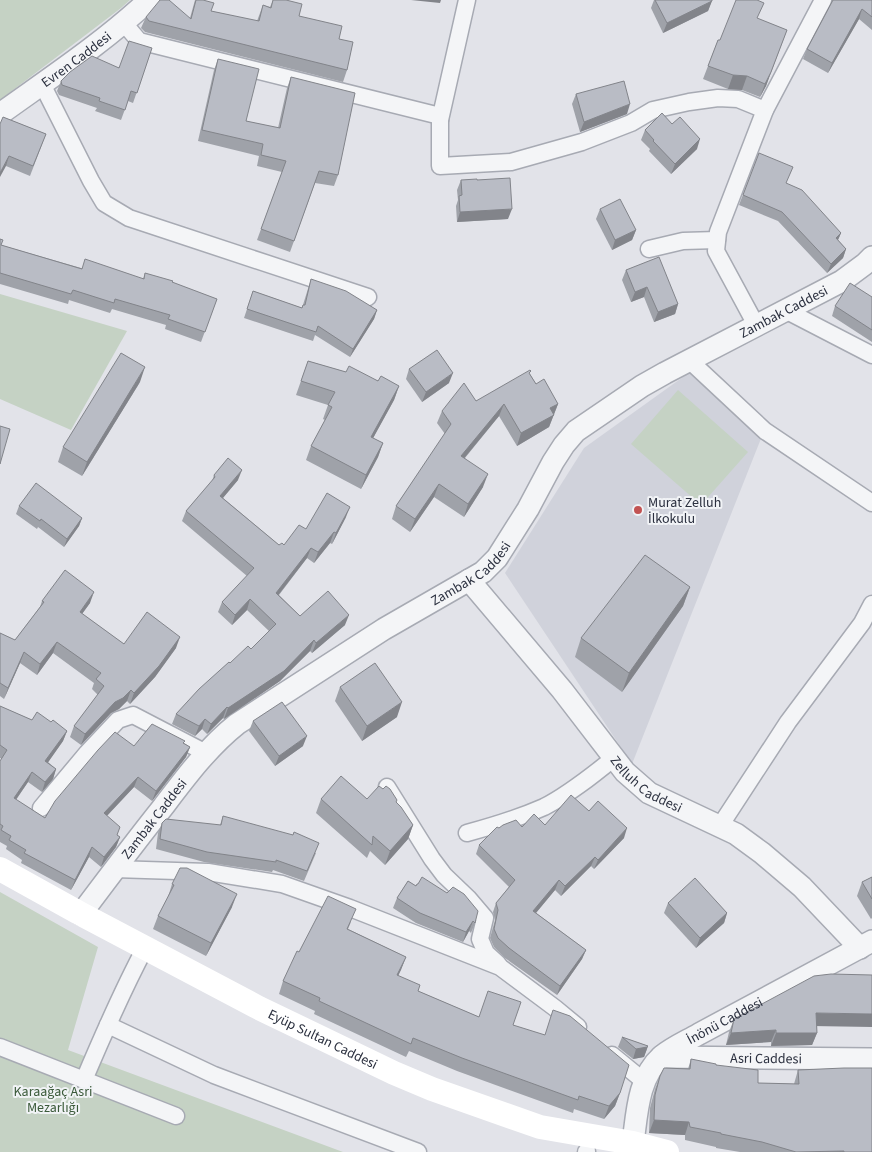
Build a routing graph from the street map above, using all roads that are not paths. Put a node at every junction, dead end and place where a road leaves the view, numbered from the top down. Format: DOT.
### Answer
graph roads {
  1 [pos="148,0"];
  2 [pos="467,0"];
  3 [pos="823,0"];
  4 [pos="122,22"];
  5 [pos="42,84"];
  6 [pos="765,110"];
  7 [pos="0,114"];
  8 [pos="440,120"];
  9 [pos="717,240"];
  10 [pos="649,249"];
  11 [pos="872,257"];
  12 [pos="368,297"];
  13 [pos="785,310"];
  14 [pos="756,325"];
  15 [pos="872,355"];
  16 [pos="690,361"];
  17 [pos="872,503"];
  18 [pos="469,580"];
  19 [pos="872,604"];
  20 [pos="867,628"];
  21 [pos="206,753"];
  22 [pos="614,758"];
  23 [pos="387,786"];
  24 [pos="41,808"];
  25 [pos="720,826"];
  26 [pos="467,834"];
  27 [pos="0,869"];
  28 [pos="114,870"];
  29 [pos="80,914"];
  30 [pos="866,944"];
  31 [pos="145,948"];
  32 [pos="500,966"];
  33 [pos="108,1025"];
  34 [pos="0,1047"];
  35 [pos="661,1057"];
  36 [pos="872,1059"];
  37 [pos="84,1080"];
  38 [pos="645,1082"];
  39 [pos="176,1116"];
  40 [pos="540,1127"];
  41 [pos="633,1143"];
  42 [pos="418,1152"];
  43 [pos="587,1152"];
  44 [pos="668,1152"];
  1 -- 4 [label="street, Evren Caddesi"];
  2 -- 8 [label="street"];
  3 -- 6 [label="street"];
  4 -- 5 [label="street, Evren Caddesi"];
  4 -- 8 [label="street"];
  5 -- 7 [label="street, Evren Caddesi"];
  5 -- 12 [label="street"];
  6 -- 8 [label="street"];
  6 -- 9 [label="street"];
  9 -- 10 [label="street"];
  9 -- 14 [label="street"];
  11 -- 13 [label="street, Zambak Caddesi"];
  13 -- 14 [label="street, Zambak Caddesi"];
  13 -- 15 [label="street"];
  14 -- 16 [label="street, Zambak Caddesi"];
  16 -- 17 [label="street"];
  16 -- 18 [label="street, Zambak Caddesi"];
  18 -- 21 [label="street, Zambak Caddesi"];
  18 -- 22 [label="street, Zelluh Caddesi"];
  19 -- 20 [label="street"];
  20 -- 25 [label="street"];
  21 -- 24 [label="street"];
  21 -- 28 [label="street, Zambak Caddesi"];
  22 -- 25 [label="street, Zelluh Caddesi"];
  22 -- 26 [label="street"];
  23 -- 32 [label="street"];
  25 -- 30 [label="street, Zelluh Caddesi"];
  27 -- 29 [label="main road, Eyüp Sultan Caddesi"];
  28 -- 29 [label="street, Zambak Caddesi"];
  28 -- 32 [label="street"];
  29 -- 31 [label="main road, Eyüp Sultan Caddesi"];
  30 -- 35 [label="street, İnönü Caddesi"];
  31 -- 33 [label="street"];
  31 -- 40 [label="main road, Eyüp Sultan Caddesi"];
  32 -- 38 [label="street"];
  33 -- 37 [label="street"];
  33 -- 42 [label="street"];
  34 -- 37 [label="street"];
  35 -- 36 [label="street, Asri Caddesi"];
  35 -- 38 [label="street, İnönü Caddesi"];
  37 -- 39 [label="street"];
  38 -- 41 [label="street, İnönü Caddesi"];
  40 -- 41 [label="main road, Eyüp Sultan Caddesi"];
  40 -- 43 [label="main road"];
  41 -- 44 [label="main road, Eyüp Sultan Caddesi"];
}
